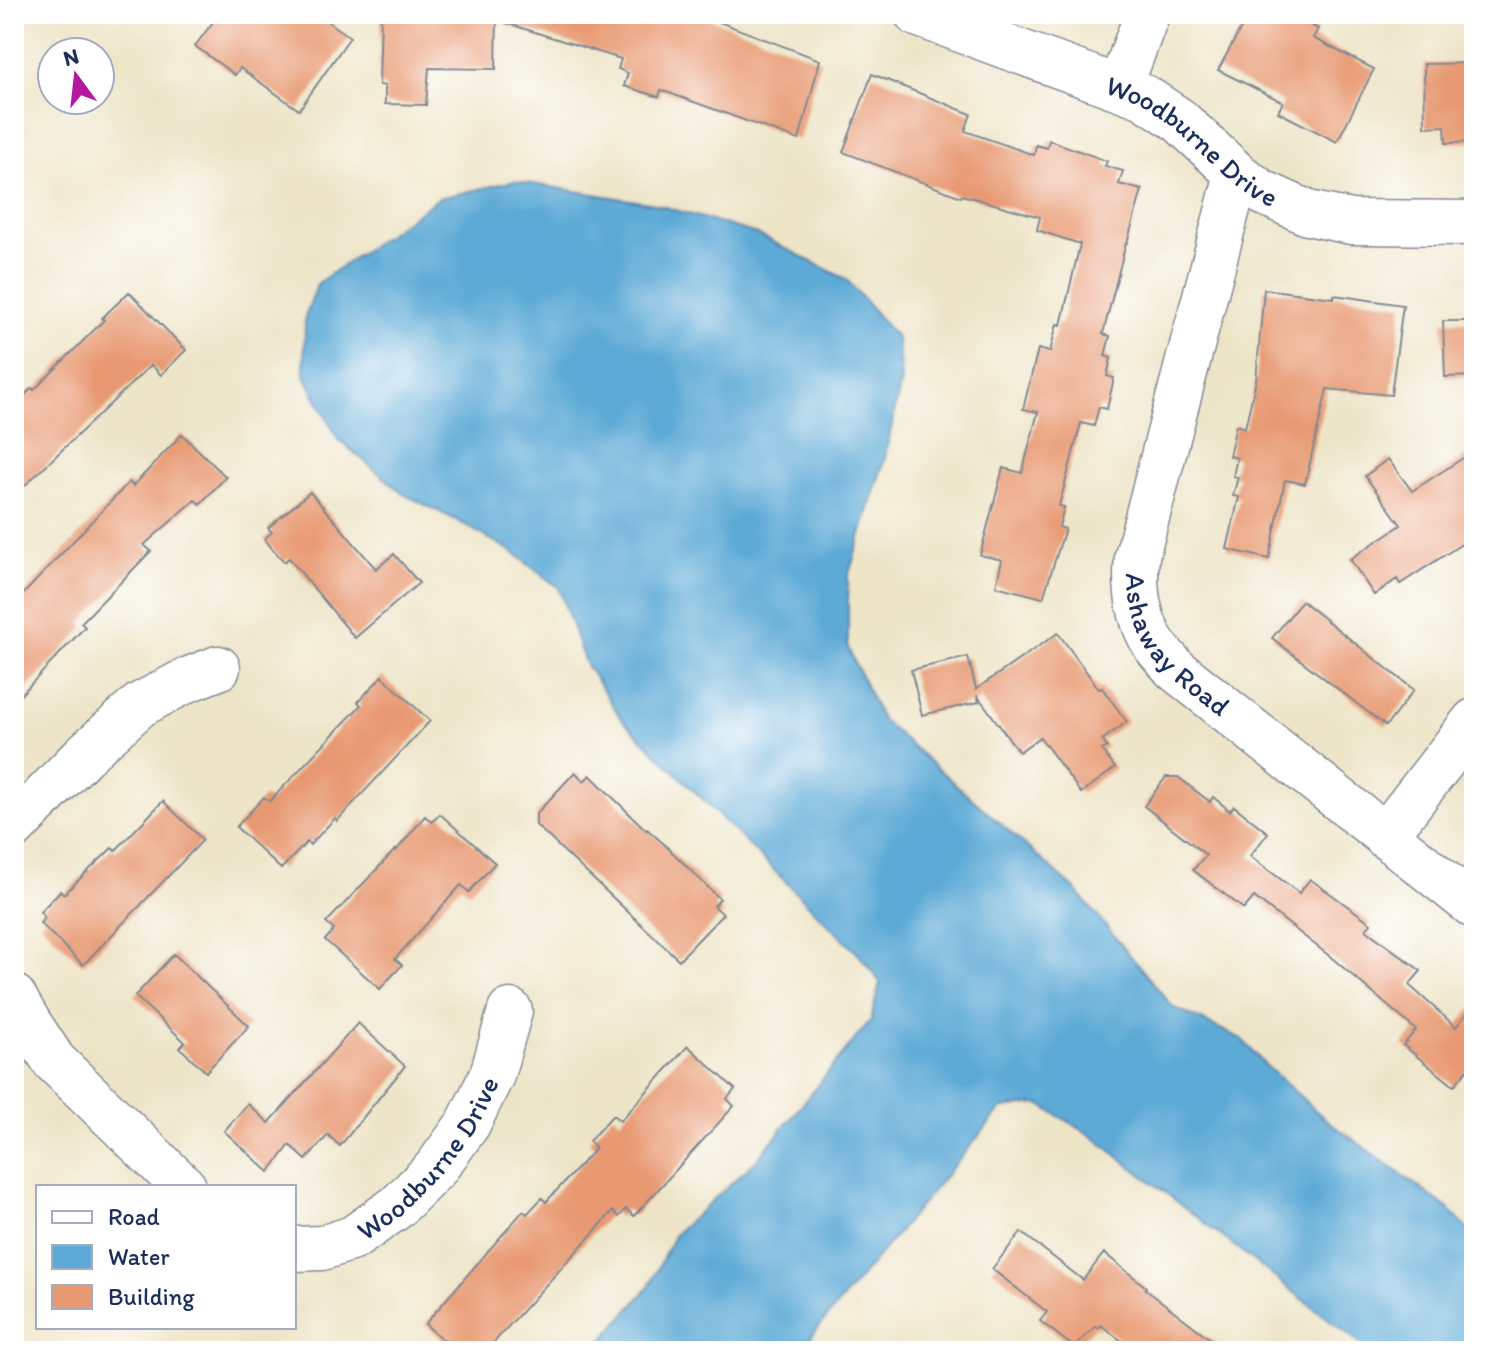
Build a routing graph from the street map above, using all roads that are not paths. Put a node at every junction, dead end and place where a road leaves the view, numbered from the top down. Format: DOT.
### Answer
graph roads {
  1 [pos="917,14"];
  2 [pos="1147,14"];
  3 [pos="1120,87"];
  4 [pos="1237,174"];
  5 [pos="1474,223"];
  6 [pos="218,668"];
  7 [pos="1474,721"];
  8 [pos="14,827"];
  9 [pos="1385,836"];
  10 [pos="1474,906"];
  11 [pos="14,997"];
  12 [pos="510,1011"];
  13 [pos="182,1185"];
  14 [pos="296,1249"];
  1 -- 3 [label="street, Woodburne Drive"];
  2 -- 3 [label="street"];
  3 -- 4 [label="street, Woodburne Drive"];
  4 -- 5 [label="street, Woodburne Drive"];
  4 -- 9 [label="street, Ashaway Road"];
  6 -- 8 [label="street"];
  7 -- 9 [label="street"];
  9 -- 10 [label="street, Ashaway Road"];
  11 -- 13 [label="street"];
  12 -- 14 [label="street, Woodburne Drive"];
}
